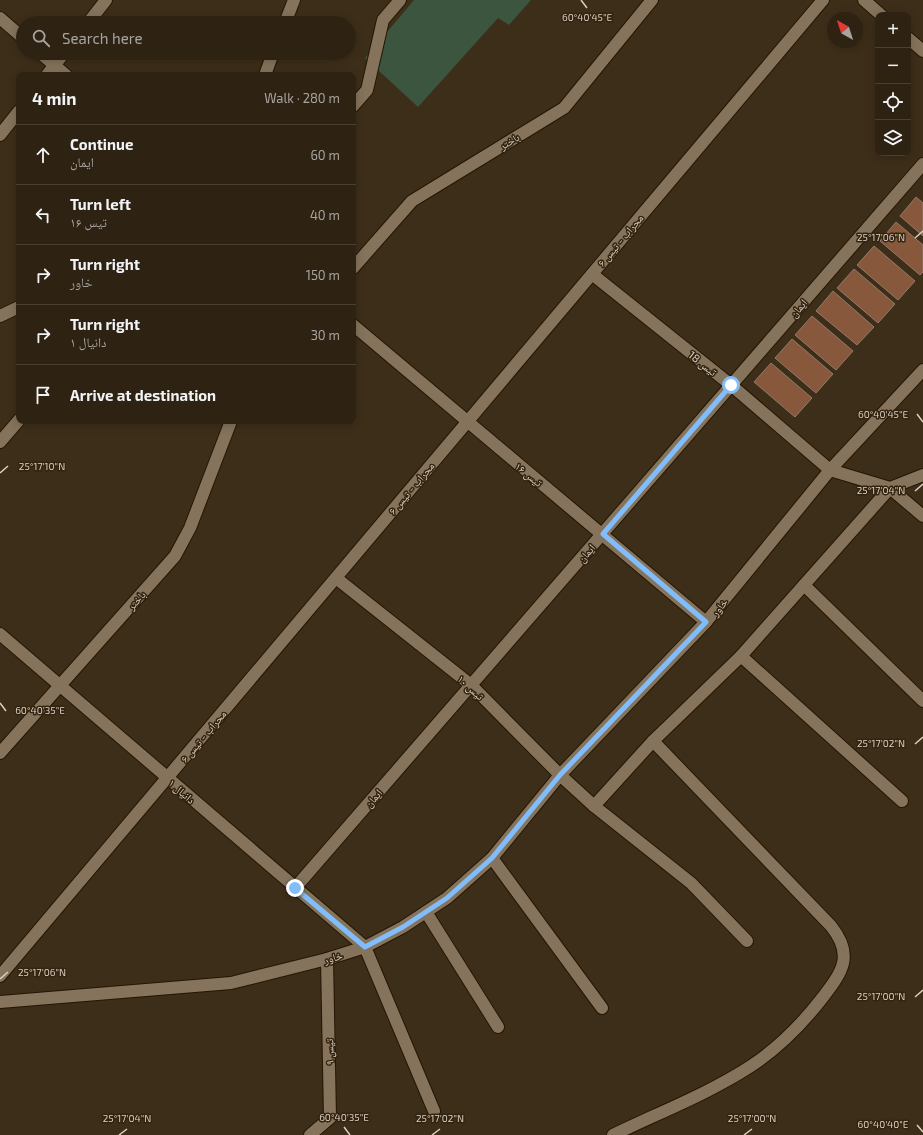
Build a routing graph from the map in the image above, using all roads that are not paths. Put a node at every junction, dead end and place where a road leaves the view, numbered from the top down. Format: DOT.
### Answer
graph roads {
  1 [pos="106,0"];
  2 [pos="294,0"];
  3 [pos="400,0"];
  4 [pos="652,0"];
  5 [pos="823,0"];
  6 [pos="864,0"];
  7 [pos="878,12"];
  8 [pos="93,16"];
  9 [pos="288,16"];
  10 [pos="0,18"];
  11 [pos="16,32"];
  12 [pos="911,40"];
  13 [pos="923,50"];
  14 [pos="45,60"];
  15 [pos="59,60"];
  16 [pos="270,60"];
  17 [pos="51,70"];
  18 [pos="266,72"];
  19 [pos="356,103"];
  20 [pos="16,115"];
  21 [pos="0,135"];
  22 [pos="923,164"];
  23 [pos="356,265"];
  24 [pos="592,274"];
  25 [pos="16,308"];
  26 [pos="0,316"];
  27 [pos="356,328"];
  28 [pos="923,370"];
  29 [pos="731,385"];
  30 [pos="466,422"];
  31 [pos="16,423"];
  32 [pos="230,424"];
  33 [pos="0,442"];
  34 [pos="830,470"];
  35 [pos="923,475"];
  36 [pos="890,488"];
  37 [pos="923,516"];
  38 [pos="603,534"];
  39 [pos="336,578"];
  40 [pos="804,585"];
  41 [pos="706,622"];
  42 [pos="0,634"];
  43 [pos="741,656"];
  44 [pos="59,685"];
  45 [pos="471,685"];
  46 [pos="923,701"];
  47 [pos="653,741"];
  48 [pos="0,753"];
  49 [pos="560,775"];
  50 [pos="167,778"];
  51 [pos="902,801"];
  52 [pos="594,806"];
  53 [pos="492,858"];
  54 [pos="295,888"];
  55 [pos="426,912"];
  56 [pos="747,941"];
  57 [pos="365,947"];
  58 [pos="327,959"];
  59 [pos="0,976"];
  60 [pos="0,1002"];
  61 [pos="602,1008"];
  62 [pos="498,1027"];
  63 [pos="434,1111"];
  64 [pos="310,1135"];
  65 [pos="613,1135"];
  1 -- 8 [label="street"];
  2 -- 9 [label="street"];
  3 -- 19 [label="street"];
  4 -- 23 [label="street, باختر"];
  5 -- 24 [label="street, محراب - تیس ۶"];
  6 -- 7 [label="street"];
  10 -- 11 [label="street"];
  12 -- 13 [label="street"];
  14 -- 17 [label="street"];
  15 -- 17 [label="street"];
  16 -- 18 [label="street"];
  20 -- 21 [label="street"];
  22 -- 29 [label="street, ایمان"];
  24 -- 29 [label="street, تیس 18"];
  24 -- 30 [label="street, محراب - تیس ۶"];
  25 -- 26 [label="street"];
  27 -- 30 [label="street, تیس ۱۶"];
  28 -- 34 [label="street, خاور"];
  29 -- 34 [label="street, تیس 18"];
  29 -- 38 [label="street, ایمان"];
  30 -- 38 [label="street, تیس ۱۶"];
  30 -- 39 [label="street, محراب - تیس ۶"];
  31 -- 33 [label="street"];
  32 -- 44 [label="street, باختر"];
  34 -- 36 [label="street"];
  34 -- 41 [label="street, خاور"];
  35 -- 36 [label="street"];
  36 -- 37 [label="street"];
  36 -- 40 [label="street"];
  38 -- 41 [label="street, تیس ۱۶"];
  38 -- 45 [label="street, ایمان"];
  39 -- 45 [label="street, تیس ۱۰"];
  39 -- 50 [label="street, محراب - تیس ۶"];
  40 -- 43 [label="street"];
  40 -- 46 [label="street"];
  41 -- 49 [label="street, خاور"];
  42 -- 44 [label="street, دانیال ۱"];
  43 -- 47 [label="street"];
  43 -- 51 [label="street"];
  44 -- 48 [label="street, باختر"];
  44 -- 50 [label="street, دانیال ۱"];
  45 -- 49 [label="street, تیس ۱۰"];
  45 -- 54 [label="street, ایمان"];
  47 -- 52 [label="street"];
  47 -- 65 [label="street"];
  49 -- 52 [label="street, تیس ۱۰"];
  49 -- 53 [label="street, خاور"];
  50 -- 54 [label="street, دانیال ۱"];
  50 -- 59 [label="street, محراب - تیس ۶"];
  52 -- 56 [label="street, تیس ۱۰"];
  53 -- 55 [label="street, خاور"];
  53 -- 61 [label="street"];
  54 -- 57 [label="street, دانیال ۱"];
  55 -- 57 [label="street, خاور"];
  55 -- 62 [label="street"];
  57 -- 58 [label="street, خاور"];
  57 -- 63 [label="street"];
  58 -- 60 [label="street, خاور"];
  58 -- 64 [label="street, تیس ۹"];
}
